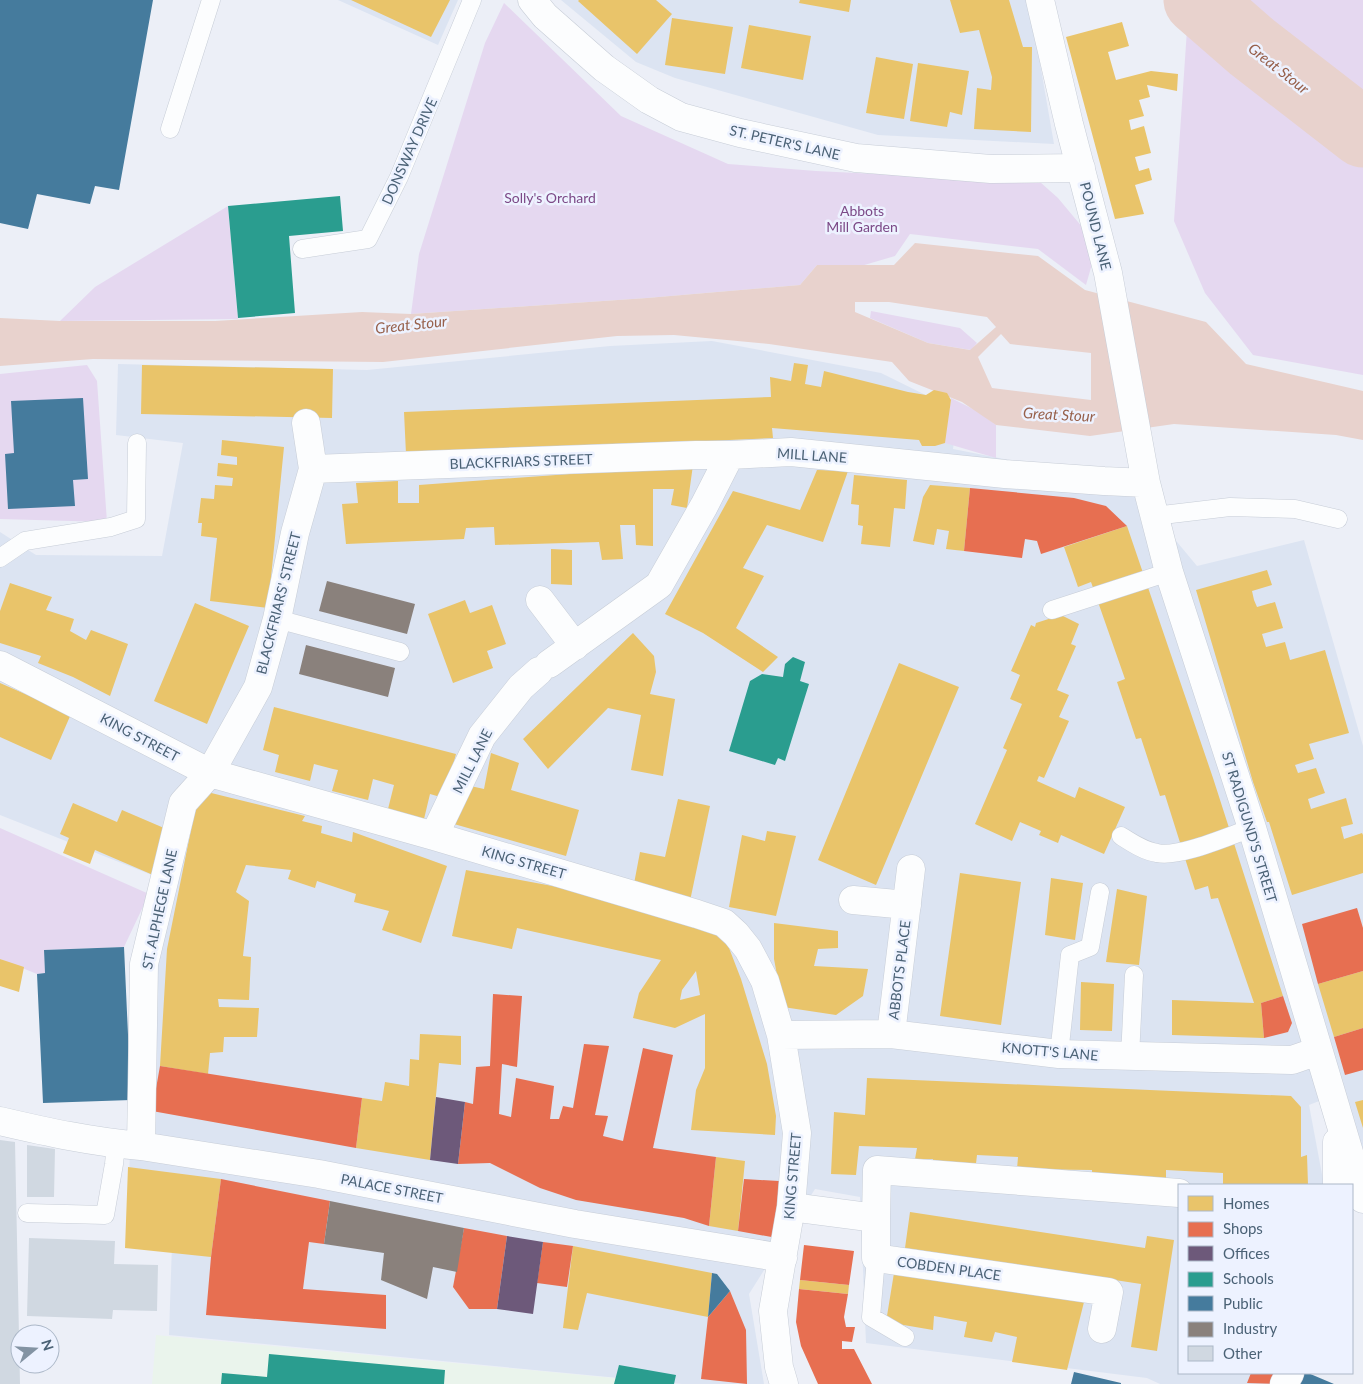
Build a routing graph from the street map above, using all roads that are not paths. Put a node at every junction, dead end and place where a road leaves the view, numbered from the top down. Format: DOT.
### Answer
graph roads {
  1 [pos="211,0"];
  2 [pos="472,0"];
  3 [pos="532,0"];
  4 [pos="1040,0"];
  5 [pos="170,129"];
  6 [pos="1081,168"];
  7 [pos="302,249"];
  8 [pos="306,423"];
  9 [pos="137,443"];
  10 [pos="1141,454"];
  11 [pos="730,455"];
  12 [pos="313,469"];
  13 [pos="1146,483"];
  14 [pos="1154,516"];
  15 [pos="1338,519"];
  16 [pos="0,558"];
  17 [pos="1168,572"];
  18 [pos="540,600"];
  19 [pos="1052,610"];
  20 [pos="277,619"];
  21 [pos="575,646"];
  22 [pos="400,652"];
  23 [pos="0,666"];
  24 [pos="210,773"];
  25 [pos="1252,828"];
  26 [pos="434,836"];
  27 [pos="1121,836"];
  28 [pos="911,869"];
  29 [pos="1100,892"];
  30 [pos="853,900"];
  31 [pos="907,905"];
  32 [pos="1134,975"];
  33 [pos="891,1034"];
  34 [pos="781,1035"];
  35 [pos="1318,1051"];
  36 [pos="1059,1054"];
  37 [pos="1130,1057"];
  38 [pos="1336,1113"];
  39 [pos="0,1121"];
  40 [pos="128,1145"];
  41 [pos="1337,1184"];
  42 [pos="1178,1192"];
  43 [pos="1363,1199"];
  44 [pos="791,1206"];
  45 [pos="27,1213"];
  46 [pos="876,1218"];
  47 [pos="783,1258"];
  48 [pos="876,1258"];
  49 [pos="1102,1329"];
  50 [pos="905,1337"];
  51 [pos="784,1384"];
  1 -- 5 [label="lane"];
  2 -- 7 [label="lane, DONSWAY DRIVE"];
  3 -- 6 [label="street, ST. PETER'S LANE"];
  4 -- 6 [label="street, POUND LANE"];
  6 -- 10 [label="street, POUND LANE"];
  8 -- 12 [label="street, BLACKFRIARS' STREET"];
  9 -- 16 [label="lane"];
  10 -- 13 [label="street, ST RADIGUND'S STREET"];
  11 -- 12 [label="street, BLACKFRIARS STREET"];
  11 -- 13 [label="street, MILL LANE"];
  11 -- 21 [label="street, MILL LANE"];
  12 -- 20 [label="street, BLACKFRIARS' STREET"];
  13 -- 14 [label="street, ST RADIGUND'S STREET"];
  14 -- 15 [label="lane"];
  14 -- 17 [label="street, ST RADIGUND'S STREET"];
  17 -- 19 [label="lane"];
  17 -- 25 [label="street, ST RADIGUND'S STREET"];
  18 -- 21 [label="street"];
  20 -- 22 [label="lane"];
  20 -- 24 [label="street, BLACKFRIARS' STREET"];
  21 -- 26 [label="street, MILL LANE"];
  23 -- 24 [label="street, KING STREET"];
  24 -- 26 [label="street, KING STREET"];
  24 -- 40 [label="street, ST. ALPHEGE LANE"];
  25 -- 27 [label="lane"];
  25 -- 35 [label="street, ST RADIGUND'S STREET"];
  26 -- 34 [label="street, KING STREET"];
  28 -- 31 [label="street, ABBOTS PLACE"];
  29 -- 36 [label="lane"];
  30 -- 31 [label="street, ABBOTS PLACE"];
  31 -- 33 [label="street, ABBOTS PLACE"];
  32 -- 37 [label="lane"];
  33 -- 34 [label="street, KNOTT'S LANE"];
  33 -- 36 [label="street, KNOTT'S LANE"];
  34 -- 44 [label="street, KING STREET"];
  35 -- 37 [label="street, KNOTT'S LANE"];
  35 -- 38 [label="street, ST RADIGUND'S STREET"];
  36 -- 37 [label="street, KNOTT'S LANE"];
  38 -- 41 [label="street"];
  38 -- 43 [label="street, ST RADIGUND'S STREET"];
  39 -- 40 [label="street, PALACE STREET"];
  40 -- 45 [label="lane"];
  40 -- 47 [label="street, PALACE STREET"];
  42 -- 46 [label="street"];
  44 -- 46 [label="street"];
  44 -- 47 [label="street, KING STREET"];
  46 -- 48 [label="street"];
  47 -- 51 [label="street, KING STREET"];
  48 -- 49 [label="street, COBDEN PLACE"];
  48 -- 50 [label="lane"];
}
